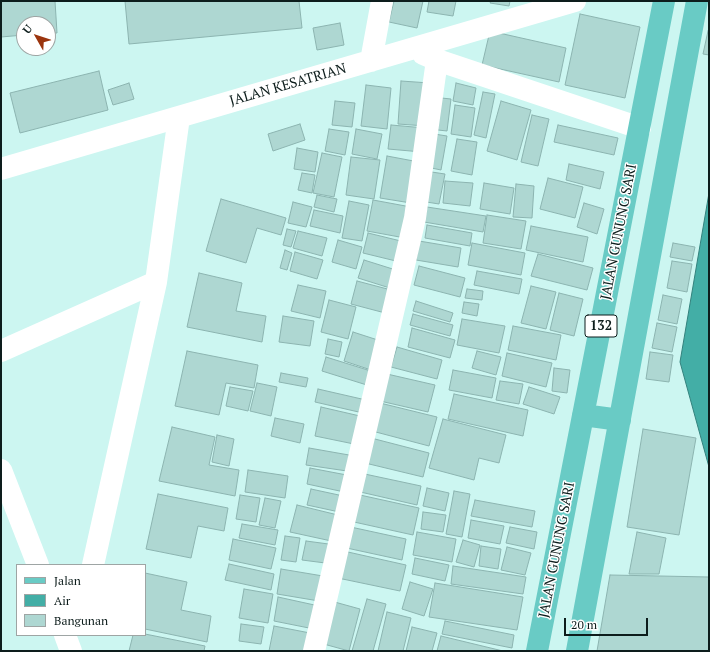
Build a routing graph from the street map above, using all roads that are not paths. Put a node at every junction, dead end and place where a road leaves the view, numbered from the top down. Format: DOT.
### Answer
graph roads {
  1 [pos="382,1"];
  2 [pos="575,1"];
  3 [pos="664,1"];
  4 [pos="697,1"];
  5 [pos="411,49"];
  6 [pos="436,60"];
  7 [pos="371,61"];
  8 [pos="179,117"];
  9 [pos="640,128"];
  10 [pos="1,169"];
  11 [pos="156,282"];
  12 [pos="1,351"];
  13 [pos="583,415"];
  14 [pos="620,420"];
  15 [pos="1,470"];
  16 [pos="38,564"];
  17 [pos="92,564"];
  18 [pos="65,636"];
  19 [pos="77,636"];
  20 [pos="72,651"];
  21 [pos="314,651"];
  22 [pos="537,651"];
  23 [pos="577,651"];
  1 -- 7 [label="street"];
  2 -- 5 [label="street, JALAN KESATRIAN"];
  3 -- 9 [label="main road, JALAN GUNUNG SARI / 132"];
  4 -- 14 [label="main road, 132"];
  5 -- 6 [label="street"];
  5 -- 7 [label="street, JALAN KESATRIAN"];
  6 -- 9 [label="street"];
  6 -- 21 [label="street"];
  7 -- 8 [label="street, JALAN KESATRIAN"];
  8 -- 10 [label="street, JALAN KESATRIAN"];
  8 -- 11 [label="street"];
  9 -- 13 [label="main road, JALAN GUNUNG SARI / 132"];
  11 -- 12 [label="street"];
  11 -- 17 [label="street"];
  13 -- 14 [label="main road"];
  13 -- 22 [label="main road, JALAN GUNUNG SARI / 132"];
  14 -- 23 [label="main road, 132"];
  15 -- 16 [label="street"];
  18 -- 20 [label="street"];
  19 -- 20 [label="street"];
}
